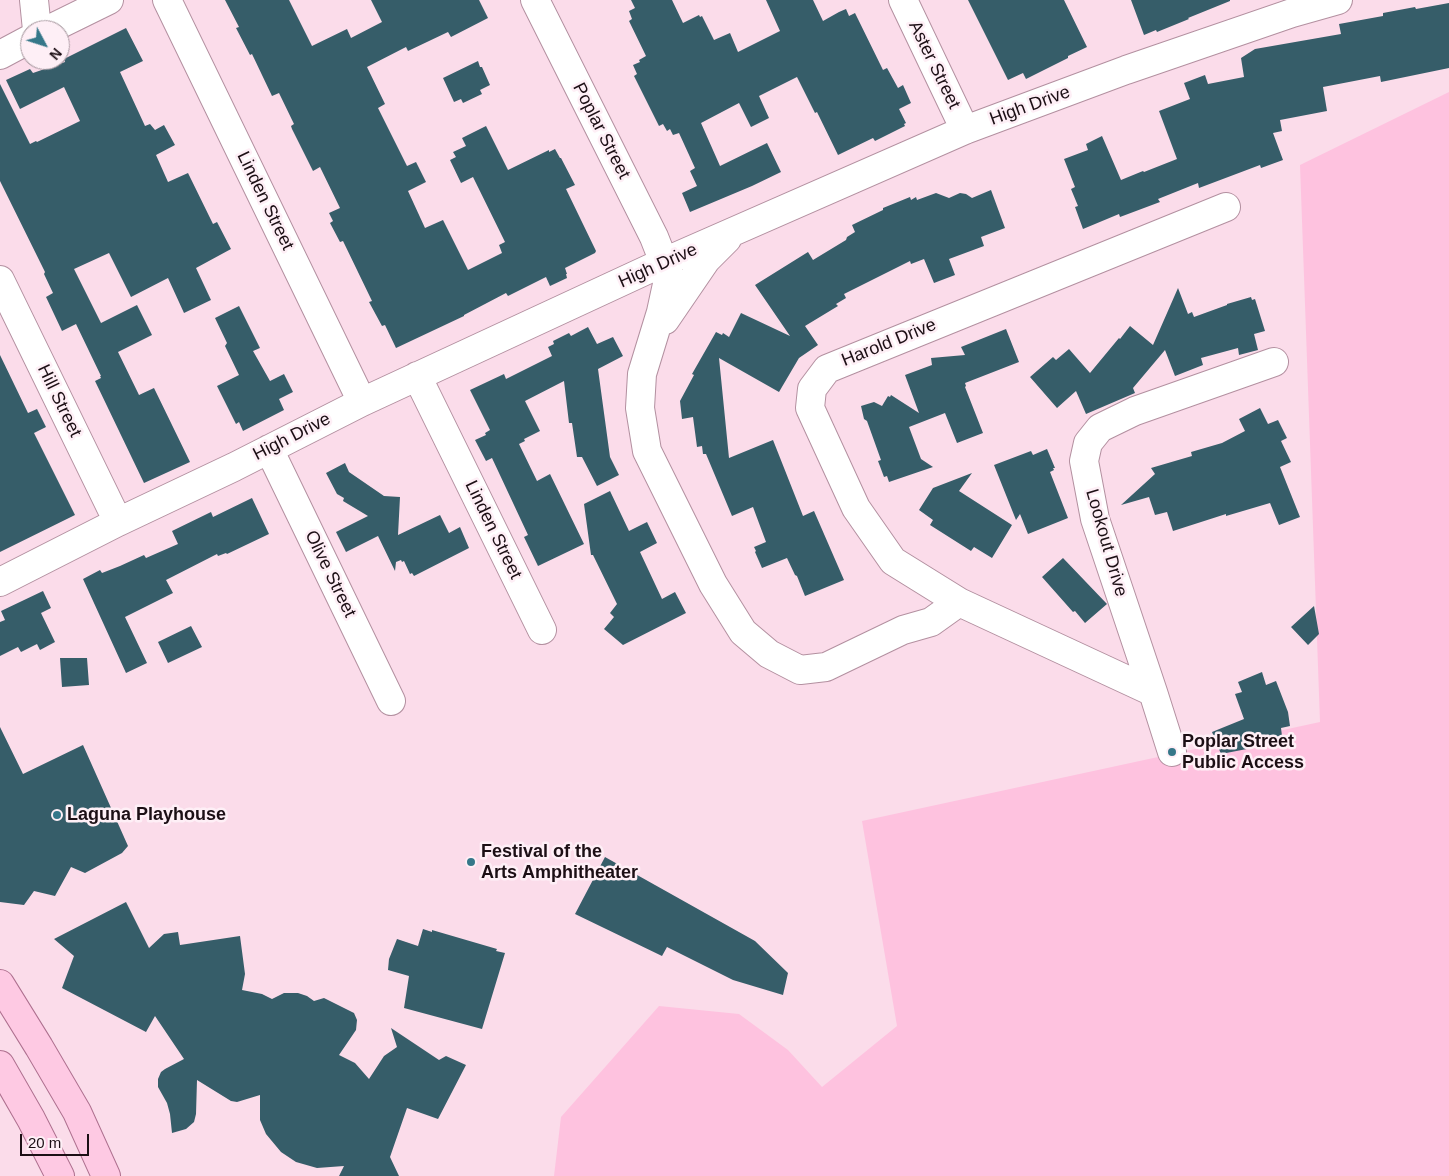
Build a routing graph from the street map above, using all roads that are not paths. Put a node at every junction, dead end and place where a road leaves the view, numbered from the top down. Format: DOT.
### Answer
graph roads {
  1 [pos="34,0"];
  2 [pos="109,0"];
  3 [pos="167,0"];
  4 [pos="535,0"];
  5 [pos="903,0"];
  6 [pos="1338,0"];
  7 [pos="1289,6"];
  8 [pos="36,20"];
  9 [pos="68,20"];
  10 [pos="20,44"];
  11 [pos="0,55"];
  12 [pos="965,130"];
  13 [pos="1226,207"];
  14 [pos="735,231"];
  15 [pos="664,262"];
  16 [pos="0,280"];
  17 [pos="653,338"];
  18 [pos="1274,362"];
  19 [pos="417,376"];
  20 [pos="362,402"];
  21 [pos="269,449"];
  22 [pos="118,522"];
  23 [pos="0,582"];
  24 [pos="959,602"];
  25 [pos="542,630"];
  26 [pos="1153,692"];
  27 [pos="391,701"];
  28 [pos="1172,752"];
  29 [pos="0,984"];
  30 [pos="39,1047"];
  31 [pos="1,1066"];
  32 [pos="60,1176"];
  33 [pos="106,1176"];
  1 -- 8 [label="street"];
  2 -- 9 [label="street"];
  3 -- 20 [label="street, Linden Street"];
  4 -- 15 [label="street, Poplar Street"];
  5 -- 12 [label="street, Aster Street"];
  6 -- 7 [label="street, High Drive"];
  7 -- 12 [label="street, High Drive"];
  10 -- 11 [label="street"];
  12 -- 14 [label="street, High Drive"];
  13 -- 24 [label="street, Harold Drive"];
  14 -- 15 [label="street, High Drive"];
  14 -- 17 [label="street"];
  15 -- 17 [label="street, Poplar Street"];
  15 -- 19 [label="street, High Drive"];
  16 -- 22 [label="street, Hill Street"];
  17 -- 24 [label="street, Poplar Street"];
  18 -- 26 [label="street, Lookout Drive"];
  19 -- 20 [label="street, High Drive"];
  19 -- 25 [label="street, Linden Street"];
  20 -- 21 [label="street, High Drive"];
  21 -- 22 [label="street, High Drive"];
  21 -- 27 [label="street, Olive Street"];
  22 -- 23 [label="street, High Drive"];
  24 -- 26 [label="street, Harold Drive"];
  26 -- 28 [label="street, Lookout Drive"];
  29 -- 30 [label="main road"];
  30 -- 31 [label="main road"];
  30 -- 33 [label="main road"];
  31 -- 32 [label="main road"];
}
